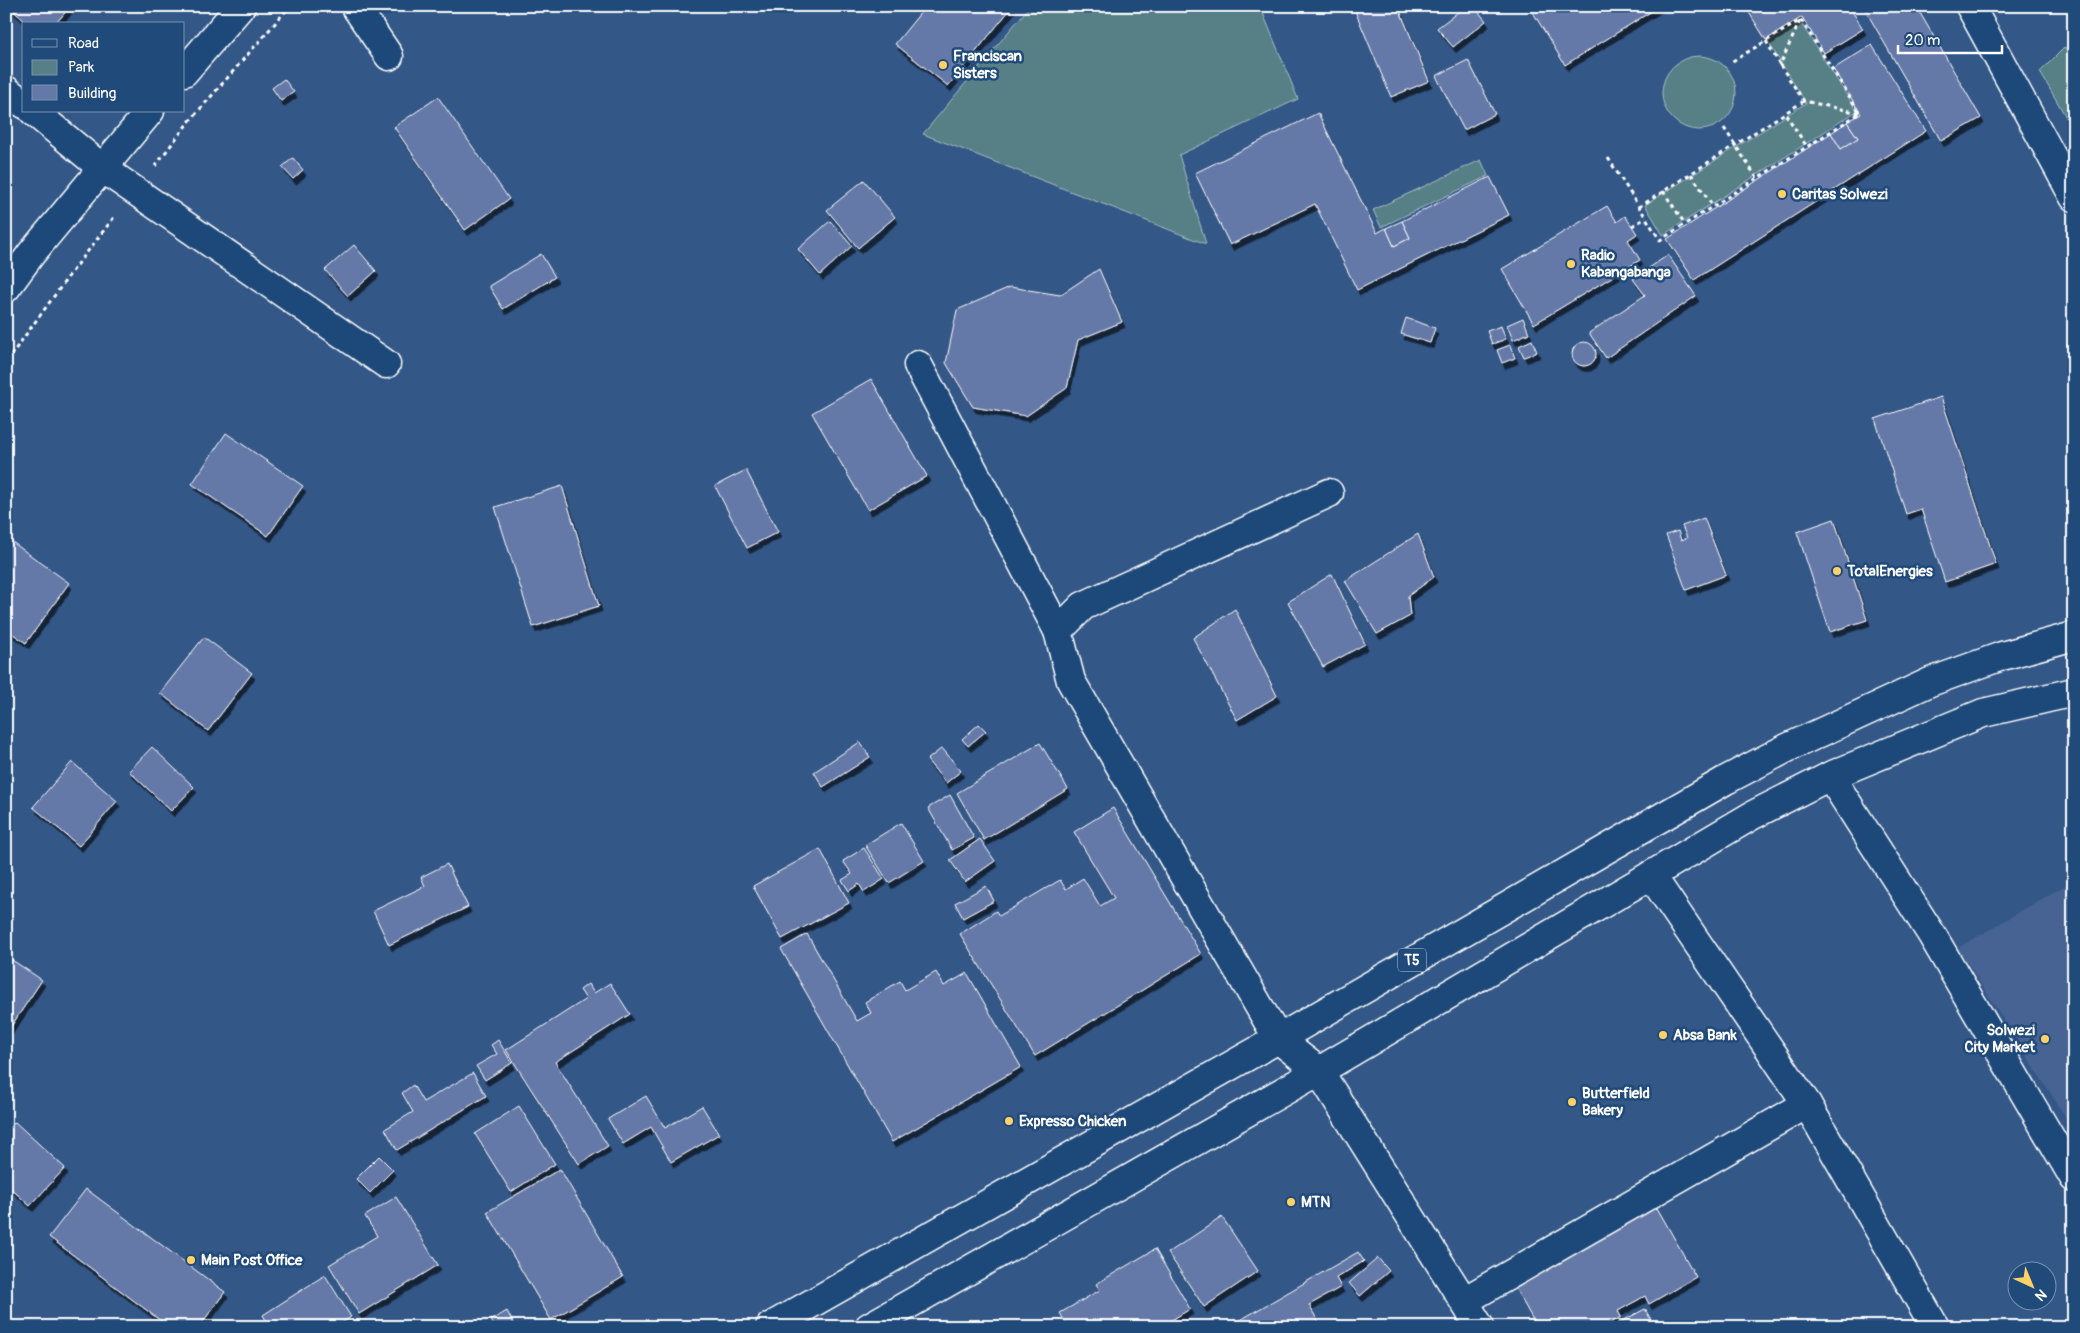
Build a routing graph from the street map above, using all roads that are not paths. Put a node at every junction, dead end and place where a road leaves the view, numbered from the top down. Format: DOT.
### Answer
graph roads {
  1 [pos="241,6"];
  2 [pos="355,6"];
  3 [pos="1970,6"];
  4 [pos="389,56"];
  5 [pos="185,71"];
  6 [pos="6,90"];
  7 [pos="22,102"];
  8 [pos="34,112"];
  9 [pos="149,112"];
  10 [pos="102,168"];
  11 [pos="2074,197"];
  12 [pos="6,288"];
  13 [pos="386,364"];
  14 [pos="918,365"];
  15 [pos="1329,493"];
  16 [pos="1058,630"];
  17 [pos="2074,636"];
  18 [pos="2074,692"];
  19 [pos="1830,776"];
  20 [pos="1651,875"];
  21 [pos="1278,1038"];
  22 [pos="1319,1071"];
  23 [pos="1807,1104"];
  24 [pos="2074,1178"];
  25 [pos="1464,1301"];
  26 [pos="770,1327"];
  27 [pos="869,1327"];
  28 [pos="1480,1327"];
  29 [pos="1935,1327"];
  1 -- 5 [label="main road"];
  2 -- 4 [label="main road"];
  3 -- 11 [label="main road"];
  6 -- 7 [label="main road"];
  8 -- 10 [label="main road"];
  9 -- 10 [label="main road"];
  10 -- 12 [label="main road"];
  10 -- 13 [label="main road"];
  14 -- 16 [label="main road"];
  15 -- 16 [label="main road"];
  16 -- 21 [label="main road"];
  17 -- 21 [label="main road, T5"];
  18 -- 19 [label="main road"];
  19 -- 20 [label="main road"];
  19 -- 24 [label="main road"];
  20 -- 22 [label="main road"];
  20 -- 23 [label="main road"];
  21 -- 22 [label="main road"];
  21 -- 26 [label="main road, T5"];
  22 -- 25 [label="main road"];
  22 -- 27 [label="main road"];
  23 -- 25 [label="main road"];
  23 -- 29 [label="main road"];
  25 -- 28 [label="main road"];
}
